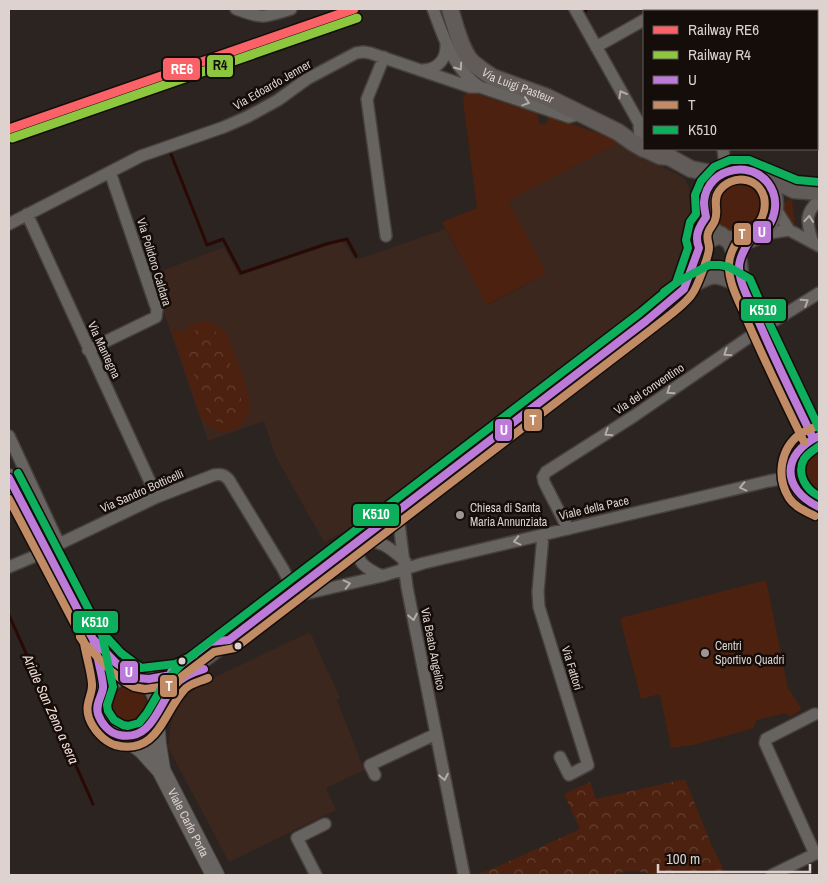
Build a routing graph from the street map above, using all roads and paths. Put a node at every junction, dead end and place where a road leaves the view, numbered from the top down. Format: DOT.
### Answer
graph roads {
  1 [pos="239,9"];
  2 [pos="291,9"];
  3 [pos="432,9"];
  4 [pos="450,9"];
  5 [pos="575,9"];
  6 [pos="643,21"];
  7 [pos="446,43"];
  8 [pos="596,47"];
  9 [pos="384,57"];
  10 [pos="423,70"];
  11 [pos="480,87"];
  12 [pos="582,114"];
  13 [pos="643,144"];
  14 [pos="652,150"];
  15 [pos="723,150"];
  16 [pos="665,153"];
  17 [pos="691,169"];
  18 [pos="110,172"];
  19 [pos="722,174"];
  20 [pos="763,178"];
  21 [pos="794,190"];
  22 [pos="819,192"];
  23 [pos="706,193"];
  24 [pos="819,200"];
  25 [pos="775,204"];
  26 [pos="27,214"];
  27 [pos="706,218"];
  28 [pos="9,224"];
  29 [pos="789,230"];
  30 [pos="758,234"];
  31 [pos="386,236"];
  32 [pos="725,237"];
  33 [pos="816,243"];
  34 [pos="699,248"];
  35 [pos="739,262"];
  36 [pos="744,287"];
  37 [pos="684,289"];
  38 [pos="819,293"];
  39 [pos="761,329"];
  40 [pos="88,350"];
  41 [pos="9,436"];
  42 [pos="816,437"];
  43 [pos="791,477"];
  44 [pos="9,478"];
  45 [pos="157,497"];
  46 [pos="819,507"];
  47 [pos="401,508"];
  48 [pos="568,529"];
  49 [pos="543,535"];
  50 [pos="359,540"];
  51 [pos="47,551"];
  52 [pos="405,565"];
  53 [pos="9,567"];
  54 [pos="382,576"];
  55 [pos="288,595"];
  56 [pos="93,639"];
  57 [pos="189,670"];
  58 [pos="138,678"];
  59 [pos="103,688"];
  60 [pos="815,714"];
  61 [pos="156,716"];
  62 [pos="436,734"];
  63 [pos="125,736"];
  64 [pos="560,757"];
  65 [pos="161,770"];
  66 [pos="374,774"];
  67 [pos="325,824"];
  68 [pos="817,853"];
  69 [pos="215,875"];
  70 [pos="316,875"];
  71 [pos="464,875"];
  72 [pos="772,875"];
  1 -- 2 [label="street"];
  3 -- 7 [label="street"];
  4 -- 12 [label="main road, Via Luigi Pasteur"];
  5 -- 8 [label="street"];
  6 -- 8 [label="street"];
  7 -- 10 [label="street"];
  7 -- 11 [label="street, one-way"];
  13 -- 8 [label="street, one-way"];
  9 -- 10 [label="street, Via Edoardo Jenner"];
  9 -- 18 [label="street, Via Edoardo Jenner"];
  9 -- 31 [label="street"];
  10 -- 11 [label="street, Via Edoardo Jenner"];
  11 -- 12 [label="street, Via Edoardo Jenner, one-way"];
  12 -- 13 [label="main road, Via Luigi Pasteur"];
  14 -- 16 [label="main road, Via Luigi Pasteur"];
  15 -- 19 [label="street"];
  16 -- 17 [label="main road, Via Luigi Pasteur"];
  17 -- 19 [label="main road, Via Luigi Pasteur"];
  17 -- 23 [label="main road"];
  18 -- 26 [label="street, Via Edoardo Jenner"];
  18 -- 40 [label="street, Via Polidoro Caldara"];
  19 -- 20 [label="main road"];
  19 -- 23 [label="main road"];
  20 -- 21 [label="main road"];
  20 -- 25 [label="main road"];
  21 -- 22 [label="main road"];
  21 -- 25 [label="main road"];
  23 -- 27 [label="main road"];
  33 -- 24 [label="street, one-way"];
  25 -- 29 [label="street"];
  25 -- 30 [label="main road"];
  26 -- 28 [label="street, Via Edoardo Jenner"];
  26 -- 40 [label="street, Via Mantegna"];
  27 -- 32 [label="main road"];
  27 -- 34 [label="main road"];
  29 -- 30 [label="street"];
  29 -- 33 [label="street"];
  30 -- 32 [label="main road"];
  30 -- 35 [label="main road"];
  32 -- 34 [label="main road"];
  32 -- 35 [label="main road"];
  34 -- 37 [label="main road"];
  35 -- 36 [label="main road"];
  36 -- 37 [label="main road"];
  36 -- 39 [label="main road"];
  37 -- 47 [label="main road"];
  39 -- 38 [label="street, Via del conventino, one-way"];
  39 -- 42 [label="main road"];
  39 -- 48 [label="street, Via del conventino, one-way"];
  40 -- 45 [label="street, Via Mantegna"];
  41 -- 45 [label="street, Via Sandro Botticelli"];
  42 -- 43 [label="main road"];
  43 -- 46 [label="main road"];
  43 -- 48 [label="street, Viale della Pace, one-way"];
  44 -- 51 [label="main road"];
  45 -- 55 [label="street, Via Sandro Botticelli"];
  47 -- 50 [label="main road"];
  47 -- 52 [label="street"];
  48 -- 49 [label="street, Viale della Pace"];
  49 -- 52 [label="street, Viale della Pace, one-way"];
  49 -- 64 [label="street, Via Fattori"];
  50 -- 52 [label="street"];
  50 -- 54 [label="street"];
  50 -- 55 [label="main road"];
  51 -- 53 [label="street"];
  51 -- 56 [label="main road"];
  52 -- 54 [label="street, Viale della Pace"];
  52 -- 62 [label="street, Via Beato Angelico, one-way"];
  55 -- 54 [label="street, Viale della Pace, one-way"];
  55 -- 57 [label="main road"];
  56 -- 58 [label="main road, Viale Carlo Porta"];
  56 -- 59 [label="main road"];
  57 -- 58 [label="main road"];
  57 -- 61 [label="main road"];
  58 -- 59 [label="main road"];
  58 -- 61 [label="main road, Viale Carlo Porta"];
  59 -- 63 [label="main road, Viale Carlo Porta"];
  60 -- 68 [label="street"];
  61 -- 63 [label="main road"];
  61 -- 65 [label="main road, Viale Carlo Porta"];
  62 -- 66 [label="street"];
  62 -- 71 [label="street, Via Beato Angelico, one-way"];
  63 -- 65 [label="main road, Viale Carlo Porta"];
  65 -- 69 [label="main road, Viale Carlo Porta"];
  67 -- 70 [label="street"];
  68 -- 72 [label="street"];
}
